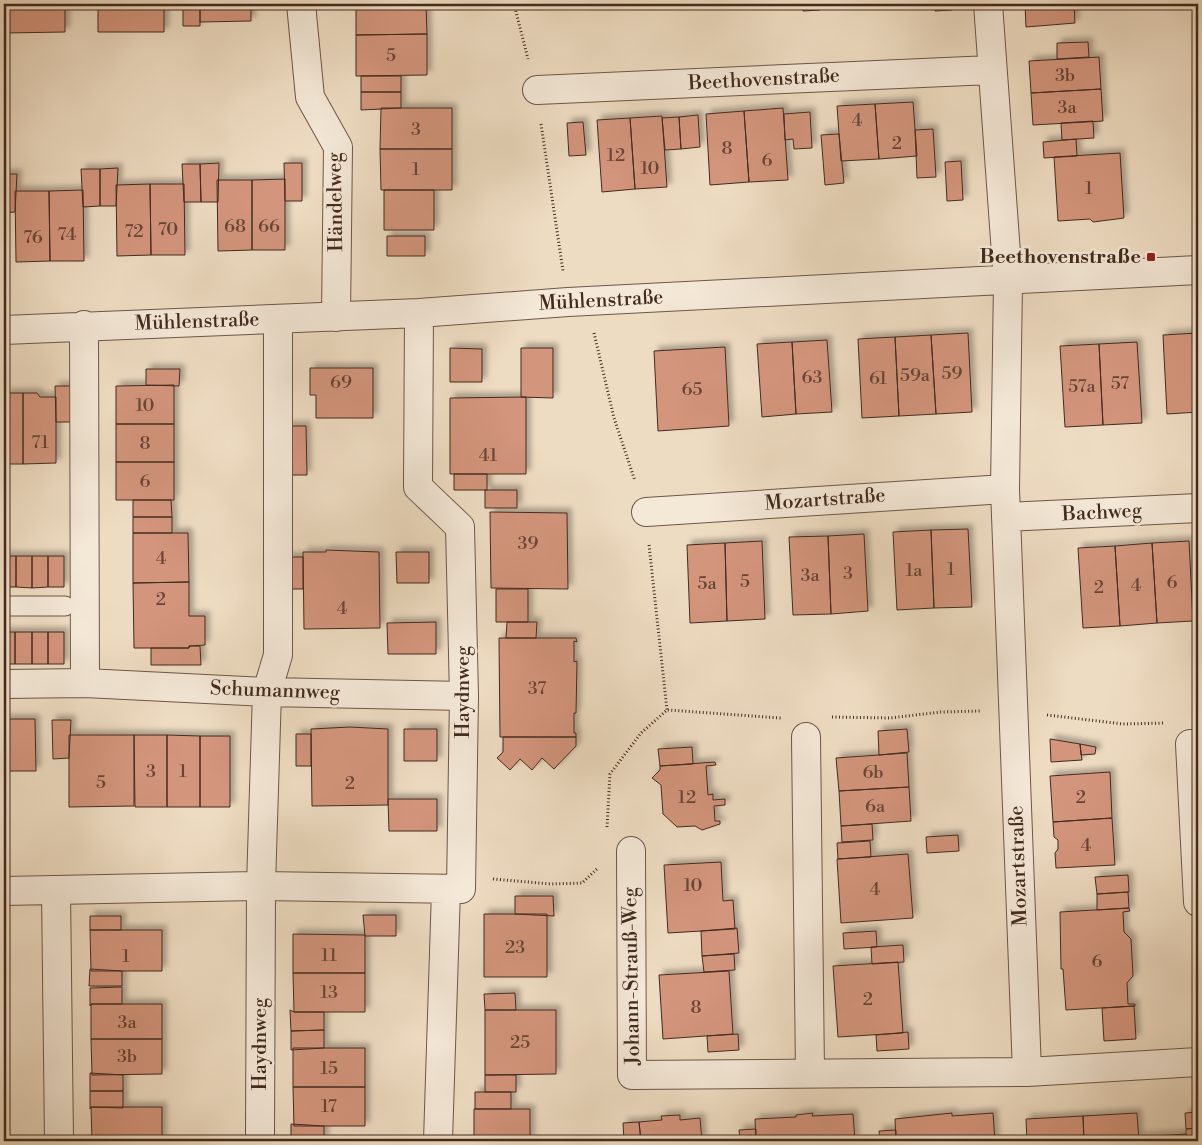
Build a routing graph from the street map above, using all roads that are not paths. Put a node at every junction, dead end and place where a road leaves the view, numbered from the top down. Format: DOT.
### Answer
graph roads {
  1 [pos="301,4"];
  2 [pos="988,4"];
  3 [pos="991,70"];
  4 [pos="536,90"];
  5 [pos="1198,270"];
  6 [pos="1008,281"];
  7 [pos="418,313"];
  8 [pos="336,316"];
  9 [pos="278,320"];
  10 [pos="84,325"];
  11 [pos="4,330"];
  12 [pos="1005,489"];
  13 [pos="1198,508"];
  14 [pos="646,512"];
  15 [pos="1006,517"];
  16 [pos="4,606"];
  17 [pos="65,606"];
  18 [pos="85,683"];
  19 [pos="4,684"];
  20 [pos="266,692"];
  21 [pos="464,696"];
  22 [pos="806,738"];
  23 [pos="1190,744"];
  24 [pos="631,851"];
  25 [pos="261,886"];
  26 [pos="453,889"];
  27 [pos="56,890"];
  28 [pos="4,891"];
  29 [pos="1198,902"];
  30 [pos="1198,1062"];
  31 [pos="1027,1072"];
  32 [pos="810,1073"];
  33 [pos="59,1141"];
  34 [pos="260,1141"];
  35 [pos="438,1141"];
  1 -- 8 [label="street, Händelweg"];
  2 -- 3 [label="street"];
  3 -- 4 [label="street, Beethovenstraße"];
  3 -- 6 [label="street"];
  5 -- 6 [label="street, Mühlenstraße"];
  6 -- 7 [label="street, Mühlenstraße"];
  6 -- 12 [label="street, Mozartstraße"];
  7 -- 8 [label="street, Mühlenstraße"];
  7 -- 21 [label="street, Haydnweg"];
  8 -- 9 [label="street, Mühlenstraße"];
  9 -- 10 [label="street, Mühlenstraße"];
  9 -- 20 [label="street, Haydnweg"];
  10 -- 11 [label="street, Mühlenstraße"];
  10 -- 18 [label="street"];
  12 -- 14 [label="street, Mozartstraße"];
  12 -- 15 [label="street, Mozartstraße"];
  13 -- 15 [label="street, Bachweg"];
  15 -- 31 [label="street, Mozartstraße"];
  16 -- 17 [label="lane"];
  18 -- 19 [label="street, Schumannweg"];
  18 -- 20 [label="street, Schumannweg"];
  20 -- 21 [label="street, Schumannweg"];
  20 -- 25 [label="street, Haydnweg"];
  21 -- 26 [label="street, Haydnweg"];
  22 -- 32 [label="street"];
  23 -- 29 [label="street"];
  24 -- 32 [label="street, Johann-Strauß-Weg"];
  25 -- 26 [label="street"];
  25 -- 27 [label="street"];
  25 -- 34 [label="street, Haydnweg"];
  26 -- 35 [label="street, Haydnweg"];
  27 -- 28 [label="street"];
  27 -- 33 [label="street"];
  30 -- 31 [label="street"];
  31 -- 32 [label="street, Johann-Strauß-Weg"];
}
